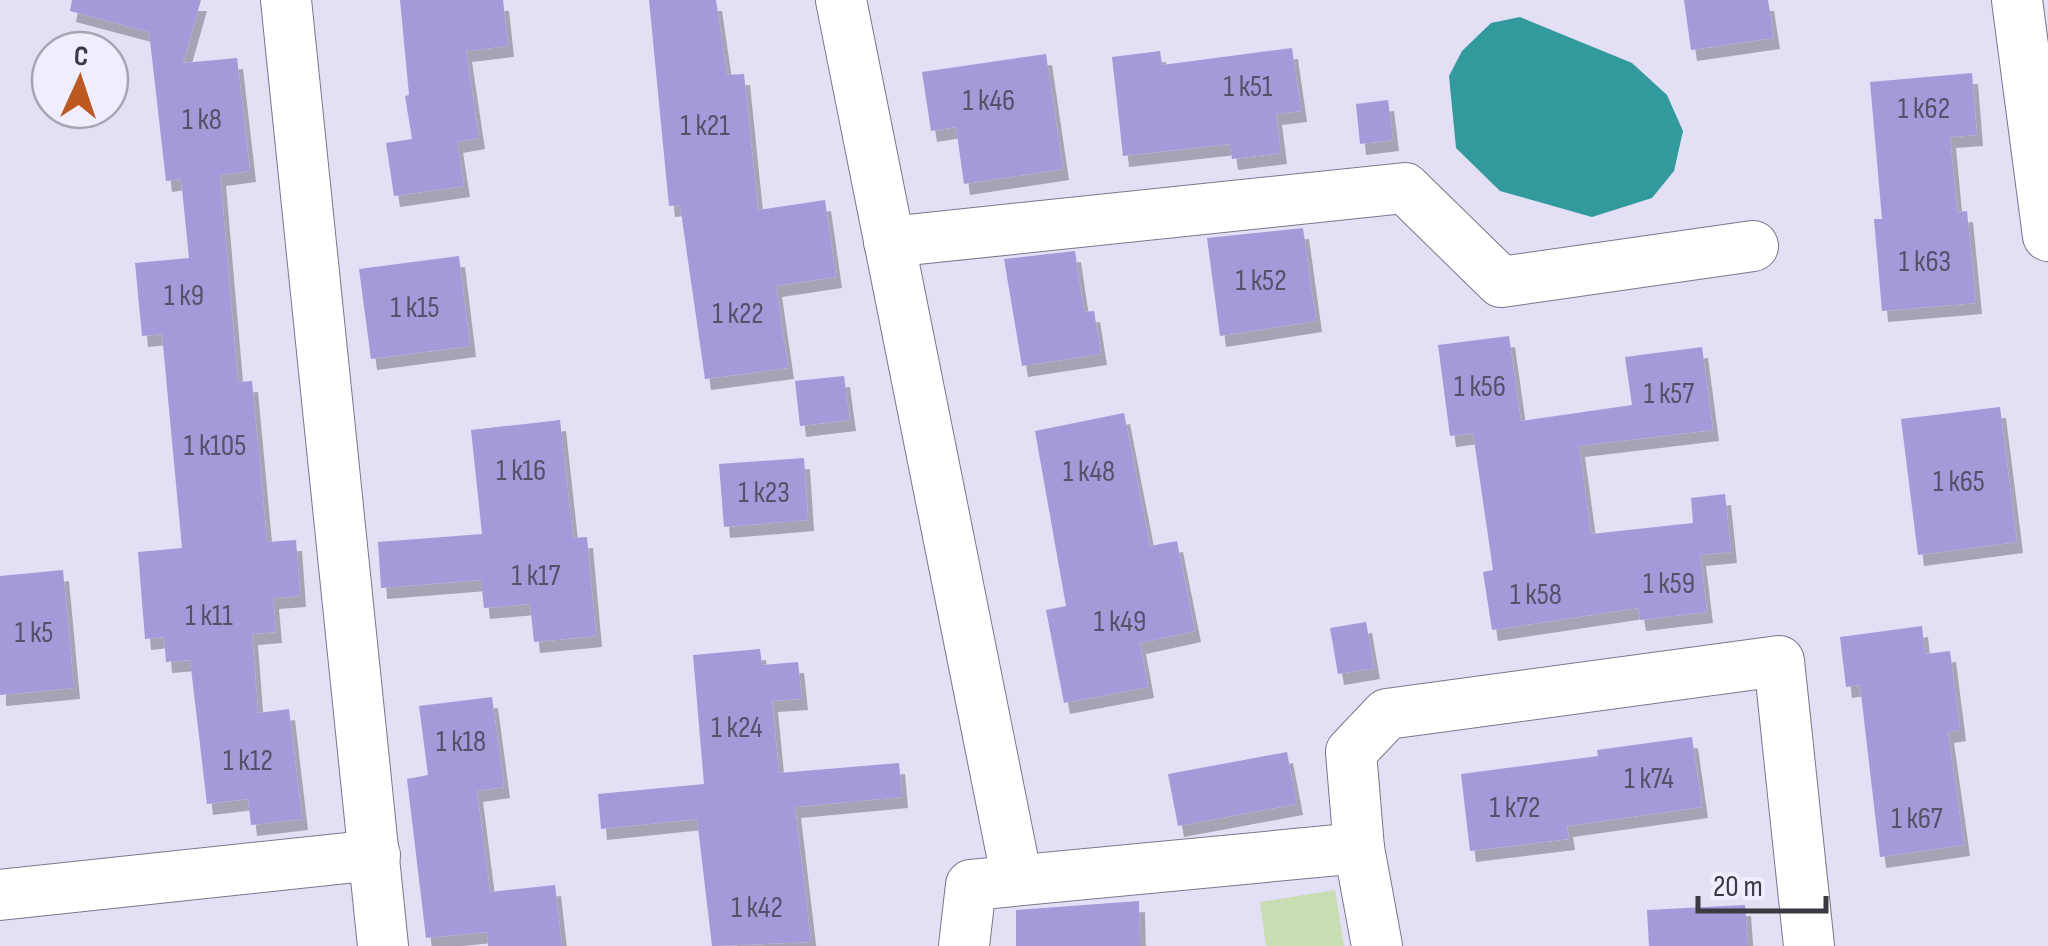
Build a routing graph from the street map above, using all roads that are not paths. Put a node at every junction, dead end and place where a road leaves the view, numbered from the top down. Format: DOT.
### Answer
graph roads {
  1 [pos="286,0"];
  2 [pos="841,0"];
  3 [pos="2017,0"];
  4 [pos="2048,236"];
  5 [pos="889,242"];
  6 [pos="1752,246"];
  7 [pos="1359,848"];
  8 [pos="375,855"];
  9 [pos="1017,880"];
  10 [pos="0,895"];
  11 [pos="383,946"];
  12 [pos="964,946"];
  13 [pos="1376,946"];
  14 [pos="1808,946"];
  1 -- 8 [label="street"];
  2 -- 5 [label="street"];
  3 -- 4 [label="street"];
  5 -- 6 [label="street"];
  5 -- 9 [label="street"];
  7 -- 9 [label="street"];
  7 -- 13 [label="street"];
  7 -- 14 [label="street"];
  8 -- 10 [label="street"];
  8 -- 11 [label="street"];
  9 -- 12 [label="street"];
}
